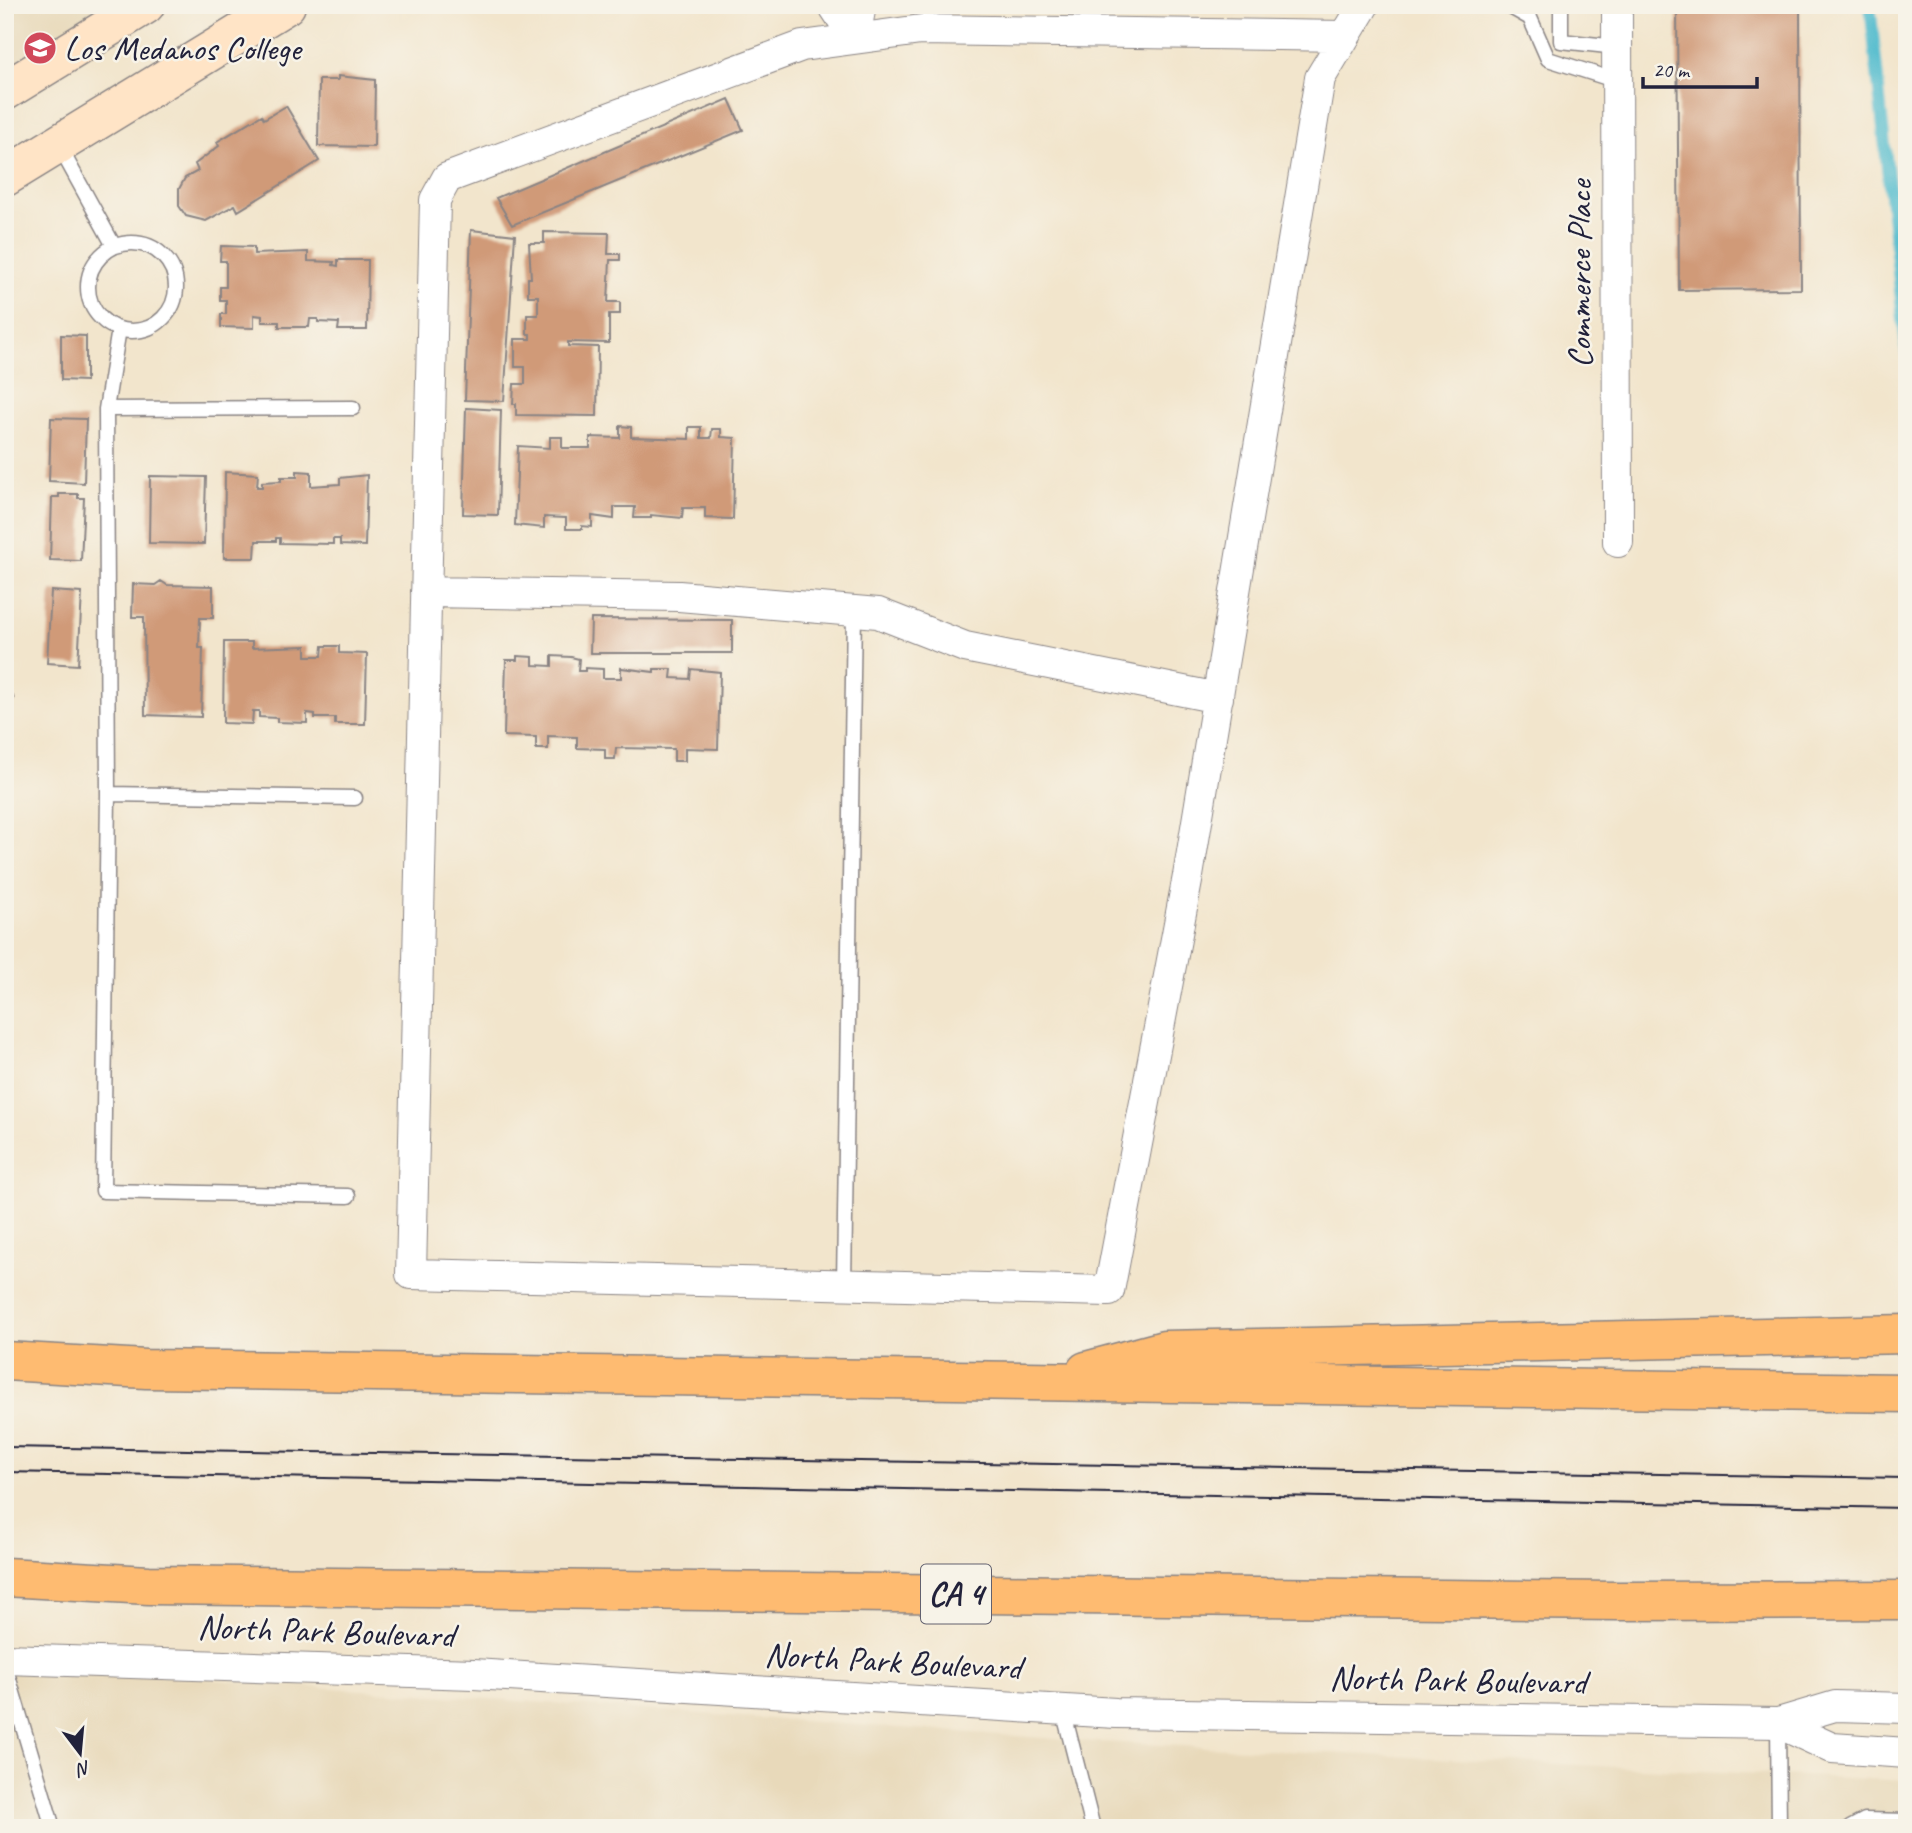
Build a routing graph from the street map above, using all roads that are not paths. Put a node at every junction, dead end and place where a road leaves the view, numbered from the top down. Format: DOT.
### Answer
graph roads {
  1 [pos="145,5"];
  2 [pos="286,5"];
  3 [pos="834,5"];
  4 [pos="861,5"];
  5 [pos="1364,5"];
  6 [pos="1507,5"];
  7 [pos="1561,5"];
  8 [pos="1617,5"];
  9 [pos="1345,36"];
  10 [pos="855,38"];
  11 [pos="1617,47"];
  12 [pos="1617,81"];
  13 [pos="5,91"];
  14 [pos="58,145"];
  15 [pos="5,177"];
  16 [pos="114,246"];
  17 [pos="119,329"];
  18 [pos="352,408"];
  19 [pos="106,409"];
  20 [pos="1618,542"];
  21 [pos="426,592"];
  22 [pos="854,611"];
  23 [pos="1218,698"];
  24 [pos="108,793"];
  25 [pos="355,798"];
  26 [pos="348,1196"];
  27 [pos="844,1284"];
  28 [pos="1907,1334"];
  29 [pos="5,1361"];
  30 [pos="1040,1384"];
  31 [pos="1907,1393"];
  32 [pos="5,1577"];
  33 [pos="1907,1600"];
  34 [pos="5,1659"];
  35 [pos="5,1665"];
  36 [pos="1907,1708"];
  37 [pos="1063,1710"];
  38 [pos="1777,1723"];
  39 [pos="1907,1753"];
  40 [pos="1907,1821"];
  41 [pos="53,1828"];
  42 [pos="1093,1828"];
  43 [pos="1779,1828"];
  44 [pos="1850,1828"];
  1 -- 13 [label="main road"];
  2 -- 14 [label="main road"];
  3 -- 10 [label="street"];
  4 -- 10 [label="street"];
  5 -- 9 [label="street"];
  6 -- 12 [label="lane"];
  7 -- 11 [label="lane"];
  8 -- 11 [label="street, Commerce Place"];
  9 -- 10 [label="street"];
  9 -- 23 [label="street"];
  10 -- 21 [label="street"];
  11 -- 12 [label="street, Commerce Place"];
  12 -- 20 [label="street, Commerce Place"];
  14 -- 15 [label="main road"];
  14 -- 16 [label="lane"];
  16 -- 17 [label="lane"];
  16 -- 17 [label="lane"];
  17 -- 19 [label="lane"];
  18 -- 19 [label="lane"];
  19 -- 24 [label="lane"];
  21 -- 22 [label="street"];
  21 -- 27 [label="street"];
  22 -- 23 [label="street"];
  22 -- 27 [label="lane"];
  23 -- 27 [label="street"];
  24 -- 25 [label="lane"];
  24 -- 26 [label="lane"];
  28 -- 30 [label="highway"];
  29 -- 30 [label="highway"];
  30 -- 31 [label="highway"];
  32 -- 33 [label="highway, CA 4"];
  34 -- 37 [label="street, North Park Boulevard"];
  35 -- 41 [label="lane"];
  36 -- 38 [label="street, North Park Boulevard"];
  37 -- 38 [label="street, North Park Boulevard"];
  37 -- 42 [label="lane"];
  38 -- 39 [label="street, North Park Boulevard"];
  38 -- 43 [label="lane"];
  40 -- 44 [label="lane"];
}
